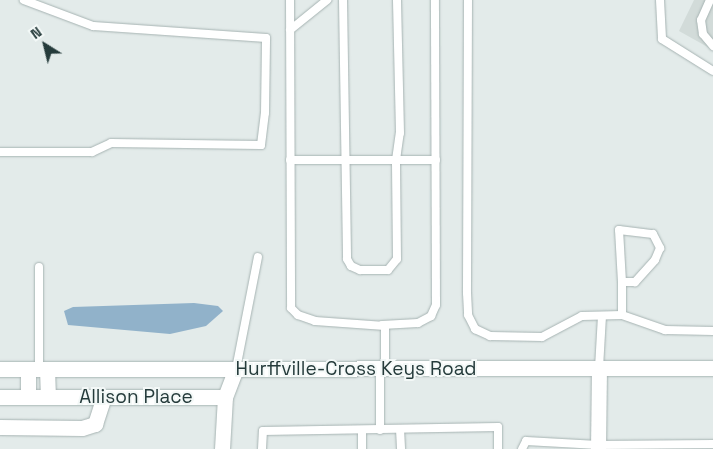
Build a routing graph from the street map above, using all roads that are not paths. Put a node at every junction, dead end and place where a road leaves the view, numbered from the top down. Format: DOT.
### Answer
graph roads {
  1 [pos="24,0"];
  2 [pos="290,0"];
  3 [pos="327,0"];
  4 [pos="343,0"];
  5 [pos="397,0"];
  6 [pos="435,0"];
  7 [pos="468,0"];
  8 [pos="660,0"];
  9 [pos="710,0"];
  10 [pos="290,30"];
  11 [pos="713,46"];
  12 [pos="713,71"];
  13 [pos="0,152"];
  14 [pos="290,160"];
  15 [pos="347,160"];
  16 [pos="396,160"];
  17 [pos="436,160"];
  18 [pos="258,257"];
  19 [pos="39,267"];
  20 [pos="622,282"];
  21 [pos="622,315"];
  22 [pos="602,316"];
  23 [pos="382,325"];
  24 [pos="713,331"];
  25 [pos="599,368"];
  26 [pos="713,368"];
  27 [pos="0,369"];
  28 [pos="38,369"];
  29 [pos="236,369"];
  30 [pos="382,369"];
  31 [pos="0,397"];
  32 [pos="28,397"];
  33 [pos="48,397"];
  34 [pos="104,397"];
  35 [pos="225,397"];
  36 [pos="0,428"];
  37 [pos="400,429"];
  38 [pos="362,430"];
  39 [pos="380,430"];
  40 [pos="713,444"];
  41 [pos="629,446"];
  42 [pos="598,447"];
  43 [pos="222,449"];
  44 [pos="262,449"];
  45 [pos="362,449"];
  46 [pos="401,449"];
  47 [pos="498,449"];
  48 [pos="522,449"];
  1 -- 13 [label="lane"];
  2 -- 10 [label="lane"];
  3 -- 10 [label="lane"];
  4 -- 15 [label="lane"];
  5 -- 16 [label="lane"];
  6 -- 17 [label="lane"];
  7 -- 22 [label="lane"];
  8 -- 12 [label="lane"];
  9 -- 11 [label="lane"];
  10 -- 14 [label="lane"];
  14 -- 15 [label="lane"];
  14 -- 23 [label="lane"];
  15 -- 16 [label="lane"];
  15 -- 16 [label="lane"];
  16 -- 17 [label="lane"];
  17 -- 23 [label="lane"];
  18 -- 29 [label="lane"];
  19 -- 28 [label="lane"];
  20 -- 20 [label="lane"];
  20 -- 21 [label="lane"];
  21 -- 22 [label="lane"];
  21 -- 24 [label="lane"];
  22 -- 25 [label="lane"];
  23 -- 30 [label="lane"];
  25 -- 26 [label="main road, Hurffville-Cross Keys Road"];
  25 -- 30 [label="main road, Hurffville-Cross Keys Road"];
  25 -- 42 [label="main road"];
  27 -- 28 [label="main road, Hurffville-Cross Keys Road"];
  28 -- 29 [label="main road, Hurffville-Cross Keys Road"];
  28 -- 32 [label="main road"];
  28 -- 33 [label="main road"];
  29 -- 30 [label="main road, Hurffville-Cross Keys Road"];
  29 -- 35 [label="main road"];
  30 -- 39 [label="lane"];
  31 -- 32 [label="main road, Allison Place"];
  32 -- 33 [label="main road, Allison Place"];
  33 -- 34 [label="main road, Allison Place"];
  34 -- 35 [label="main road, Allison Place"];
  34 -- 36 [label="main road"];
  35 -- 43 [label="main road"];
  37 -- 39 [label="lane"];
  37 -- 46 [label="lane"];
  37 -- 47 [label="lane"];
  38 -- 39 [label="lane"];
  38 -- 44 [label="lane"];
  38 -- 45 [label="lane"];
  40 -- 41 [label="lane"];
  41 -- 42 [label="lane"];
  42 -- 48 [label="lane"];
}
